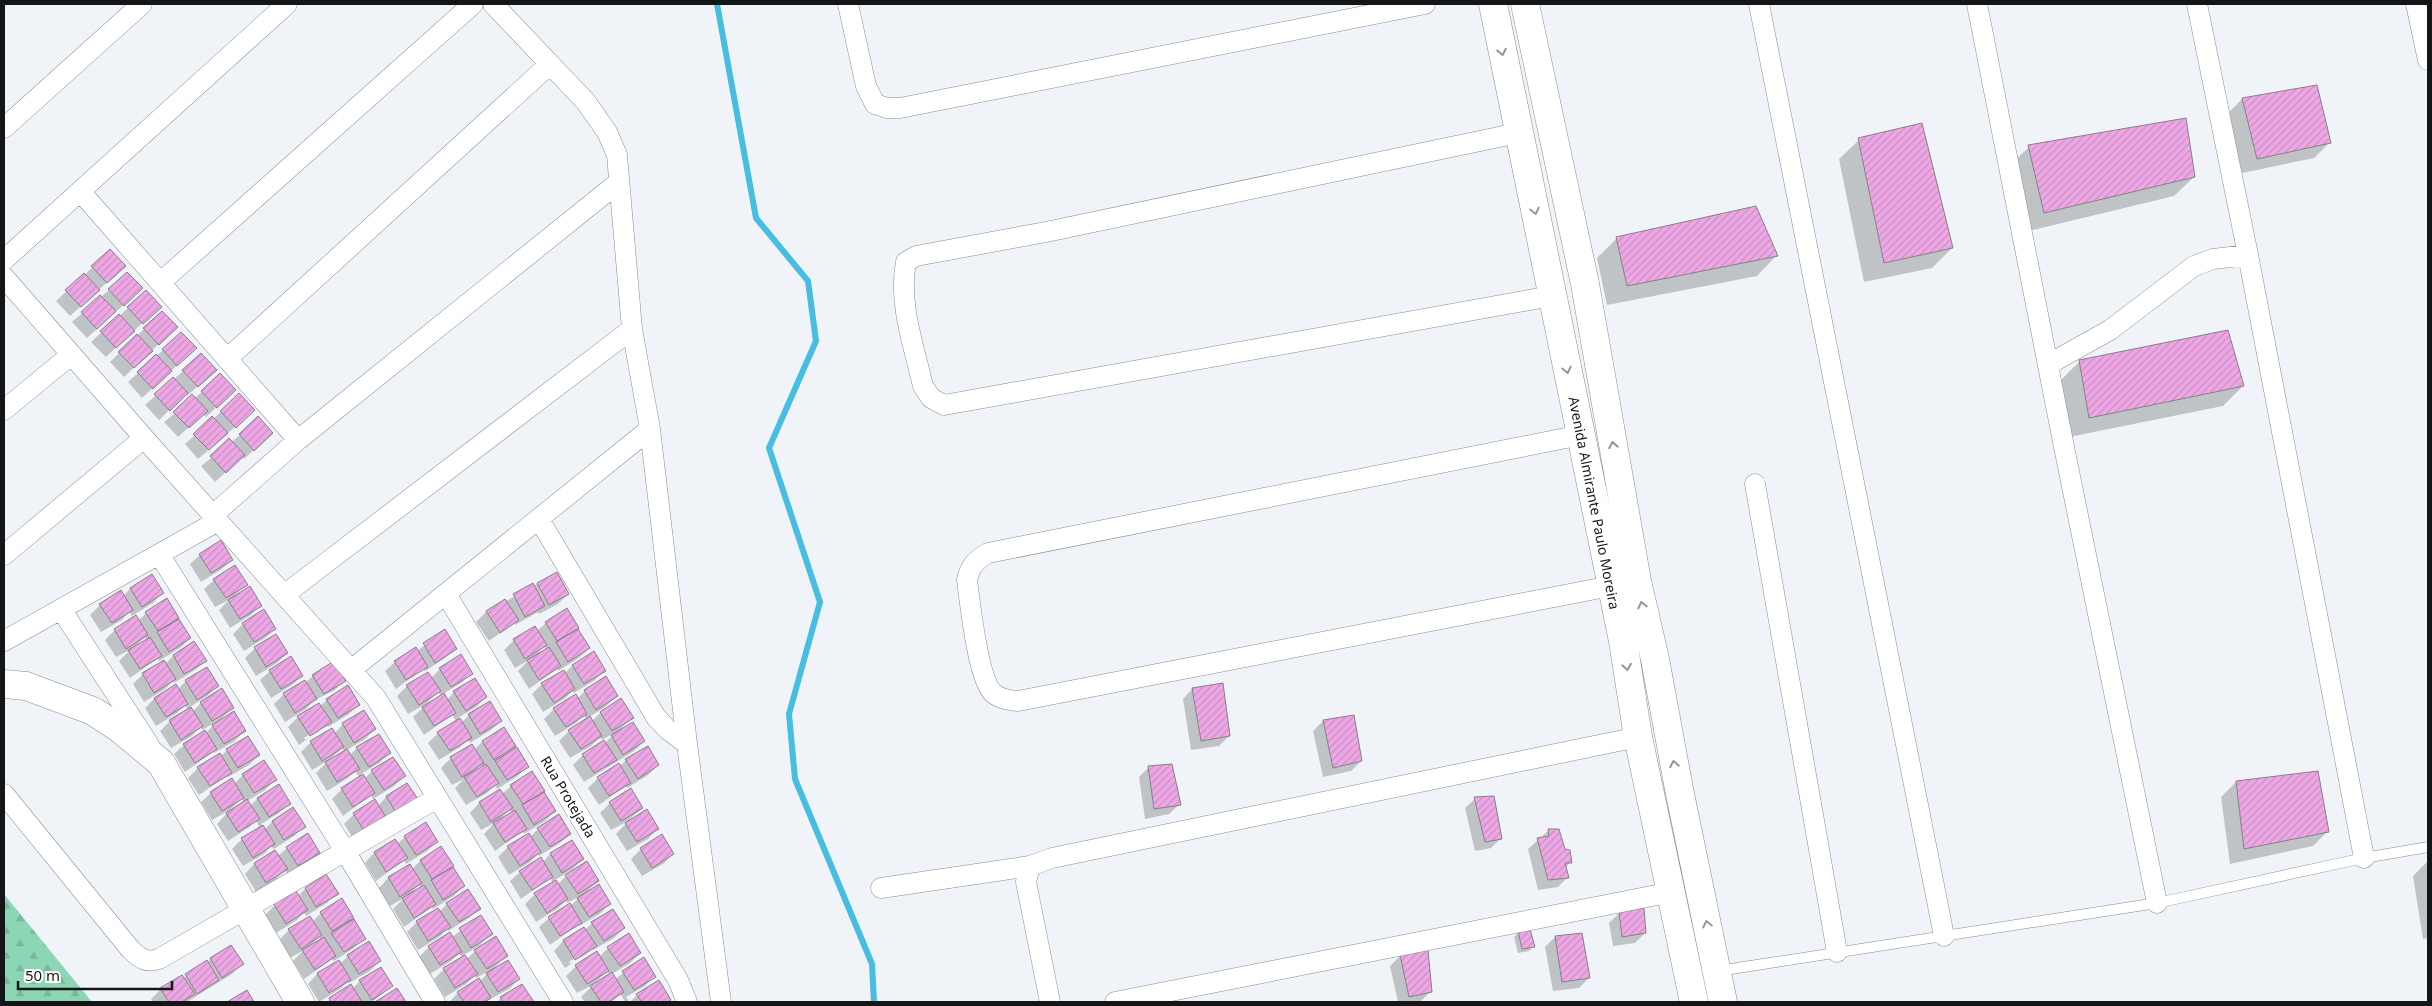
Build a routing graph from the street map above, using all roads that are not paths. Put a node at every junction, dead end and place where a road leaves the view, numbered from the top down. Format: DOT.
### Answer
graph roads {
  1 [pos="142,4"];
  2 [pos="287,4"];
  3 [pos="473,4"];
  4 [pos="493,4"];
  5 [pos="848,4"];
  6 [pos="1425,4"];
  7 [pos="1493,4"];
  8 [pos="1525,4"];
  9 [pos="1759,4"];
  10 [pos="1978,4"];
  11 [pos="2197,4"];
  12 [pos="2416,4"];
  13 [pos="2428,60"];
  14 [pos="550,64"];
  15 [pos="4,128"];
  16 [pos="1518,133"];
  17 [pos="619,182"];
  18 [pos="80,191"];
  19 [pos="2248,255"];
  20 [pos="4,260"];
  21 [pos="4,277"];
  22 [pos="161,282"];
  23 [pos="1552,296"];
  24 [pos="632,329"];
  25 [pos="71,355"];
  26 [pos="227,359"];
  27 [pos="2050,364"];
  28 [pos="4,410"];
  29 [pos="650,429"];
  30 [pos="1581,435"];
  31 [pos="144,438"];
  32 [pos="298,440"];
  33 [pos="1755,484"];
  34 [pos="215,518"];
  35 [pos="539,519"];
  36 [pos="159,554"];
  37 [pos="4,555"];
  38 [pos="1611,586"];
  39 [pos="446,594"];
  40 [pos="284,595"];
  41 [pos="60,609"];
  42 [pos="4,641"];
  43 [pos="351,670"];
  44 [pos="4,684"];
  45 [pos="1638,736"];
  46 [pos="687,744"];
  47 [pos="161,763"];
  48 [pos="4,794"];
  49 [pos="437,798"];
  50 [pos="2428,847"];
  51 [pos="345,852"];
  52 [pos="2364,858"];
  53 [pos="1030,866"];
  54 [pos="881,888"];
  55 [pos="1672,892"];
  56 [pos="2157,902"];
  57 [pos="246,909"];
  58 [pos="1944,936"];
  59 [pos="1837,952"];
  60 [pos="1703,973"];
  61 [pos="300,1002"];
  62 [pos="435,1002"];
  63 [pos="563,1002"];
  64 [pos="687,1002"];
  65 [pos="720,1002"];
  66 [pos="1050,1002"];
  67 [pos="1114,1002"];
  68 [pos="1694,1002"];
  69 [pos="1724,1002"];
  1 -- 15 [label="street"];
  2 -- 18 [label="street"];
  3 -- 22 [label="street"];
  4 -- 14 [label="street"];
  5 -- 6 [label="street"];
  7 -- 16 [label="main road, Avenida Almirante Paulo Moreira, one-way"];
  60 -- 8 [label="main road, Avenida Almirante Paulo Moreira, one-way"];
  9 -- 58 [label="street"];
  10 -- 27 [label="street"];
  11 -- 19 [label="street"];
  12 -- 13 [label="street"];
  14 -- 17 [label="street"];
  14 -- 26 [label="street"];
  16 -- 23 [label="main road, Avenida Almirante Paulo Moreira, one-way"];
  16 -- 23 [label="street"];
  17 -- 24 [label="street"];
  17 -- 32 [label="street"];
  18 -- 20 [label="street"];
  18 -- 22 [label="street"];
  19 -- 27 [label="street"];
  19 -- 52 [label="street"];
  21 -- 25 [label="street"];
  22 -- 26 [label="street"];
  23 -- 30 [label="main road, Avenida Almirante Paulo Moreira, one-way"];
  24 -- 29 [label="street"];
  24 -- 40 [label="street"];
  25 -- 28 [label="street"];
  25 -- 31 [label="street"];
  26 -- 32 [label="street"];
  27 -- 56 [label="street"];
  29 -- 35 [label="street"];
  29 -- 46 [label="street"];
  30 -- 38 [label="main road, Avenida Almirante Paulo Moreira"];
  30 -- 38 [label="street"];
  31 -- 34 [label="street"];
  31 -- 37 [label="street"];
  32 -- 34 [label="street"];
  33 -- 59 [label="street"];
  34 -- 36 [label="street"];
  34 -- 40 [label="street"];
  35 -- 39 [label="street"];
  35 -- 46 [label="street"];
  36 -- 41 [label="street"];
  36 -- 51 [label="street"];
  38 -- 45 [label="main road, Avenida Almirante Paulo Moreira, one-way"];
  39 -- 43 [label="street"];
  39 -- 64 [label="street, Rua Protejada"];
  40 -- 43 [label="street"];
  41 -- 42 [label="street"];
  41 -- 47 [label="street"];
  43 -- 49 [label="street"];
  44 -- 47 [label="main road"];
  45 -- 53 [label="street"];
  45 -- 55 [label="main road, Avenida Almirante Paulo Moreira"];
  46 -- 65 [label="street"];
  47 -- 57 [label="main road"];
  48 -- 57 [label="street"];
  49 -- 51 [label="street"];
  49 -- 63 [label="street"];
  50 -- 52 [label="lane"];
  51 -- 57 [label="street"];
  51 -- 62 [label="street"];
  52 -- 56 [label="lane"];
  53 -- 54 [label="street"];
  53 -- 66 [label="street"];
  55 -- 60 [label="main road, Avenida Almirante Paulo Moreira"];
  55 -- 67 [label="street"];
  56 -- 58 [label="lane"];
  57 -- 61 [label="main road"];
  58 -- 59 [label="lane"];
  59 -- 60 [label="lane"];
  60 -- 68 [label="main road, Avenida Almirante Paulo Moreira"];
  60 -- 69 [label="main road, Avenida Almirante Paulo Moreira"];
}
